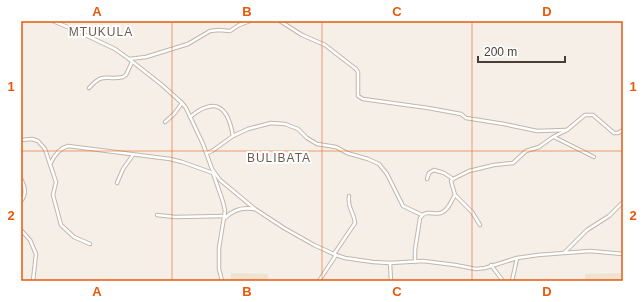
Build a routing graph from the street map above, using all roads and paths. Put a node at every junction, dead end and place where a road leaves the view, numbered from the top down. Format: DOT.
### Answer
graph roads {
  1 [pos="53,21"];
  2 [pos="250,21"];
  3 [pos="280,21"];
  4 [pos="129,59"];
  5 [pos="132,62"];
  6 [pos="89,88"];
  7 [pos="182,103"];
  8 [pos="190,116"];
  9 [pos="165,122"];
  10 [pos="567,130"];
  11 [pos="623,130"];
  12 [pos="233,136"];
  13 [pos="553,137"];
  14 [pos="21,140"];
  15 [pos="207,153"];
  16 [pos="133,154"];
  17 [pos="594,157"];
  18 [pos="50,164"];
  19 [pos="212,169"];
  20 [pos="213,173"];
  21 [pos="427,179"];
  22 [pos="453,179"];
  23 [pos="21,180"];
  24 [pos="117,183"];
  25 [pos="455,195"];
  26 [pos="349,196"];
  27 [pos="21,201"];
  28 [pos="623,202"];
  29 [pos="255,209"];
  30 [pos="157,215"];
  31 [pos="422,215"];
  32 [pos="225,217"];
  33 [pos="480,225"];
  34 [pos="21,230"];
  35 [pos="90,244"];
  36 [pos="565,252"];
  37 [pos="335,254"];
  38 [pos="623,254"];
  39 [pos="517,258"];
  40 [pos="415,262"];
  41 [pos="390,263"];
  42 [pos="491,266"];
  43 [pos="33,281"];
  44 [pos="222,281"];
  45 [pos="319,281"];
  46 [pos="391,281"];
  47 [pos="503,281"];
  48 [pos="512,281"];
  1 -- 4 [label="street"];
  2 -- 4 [label="street"];
  3 -- 10 [label="street"];
  4 -- 5 [label="street"];
  5 -- 6 [label="street"];
  5 -- 7 [label="street"];
  7 -- 8 [label="street"];
  7 -- 9 [label="street"];
  8 -- 12 [label="street"];
  8 -- 15 [label="street"];
  10 -- 11 [label="street"];
  10 -- 13 [label="street"];
  12 -- 15 [label="street"];
  12 -- 31 [label="street"];
  13 -- 17 [label="street"];
  13 -- 22 [label="street"];
  14 -- 18 [label="street"];
  15 -- 19 [label="street"];
  16 -- 18 [label="street"];
  16 -- 20 [label="street"];
  16 -- 24 [label="street"];
  18 -- 35 [label="street"];
  19 -- 20 [label="street"];
  19 -- 29 [label="street"];
  20 -- 32 [label="street"];
  21 -- 22 [label="street"];
  22 -- 25 [label="street"];
  23 -- 27 [label="street"];
  25 -- 31 [label="street"];
  25 -- 33 [label="street"];
  26 -- 37 [label="street"];
  28 -- 36 [label="street"];
  29 -- 32 [label="street"];
  29 -- 37 [label="street"];
  30 -- 32 [label="street"];
  31 -- 40 [label="street"];
  32 -- 44 [label="street"];
  34 -- 43 [label="street"];
  36 -- 38 [label="street"];
  36 -- 39 [label="street"];
  37 -- 41 [label="street"];
  37 -- 45 [label="street"];
  39 -- 42 [label="street"];
  39 -- 48 [label="street"];
  40 -- 41 [label="street"];
  40 -- 42 [label="street"];
  41 -- 46 [label="street"];
  42 -- 47 [label="street"];
}
